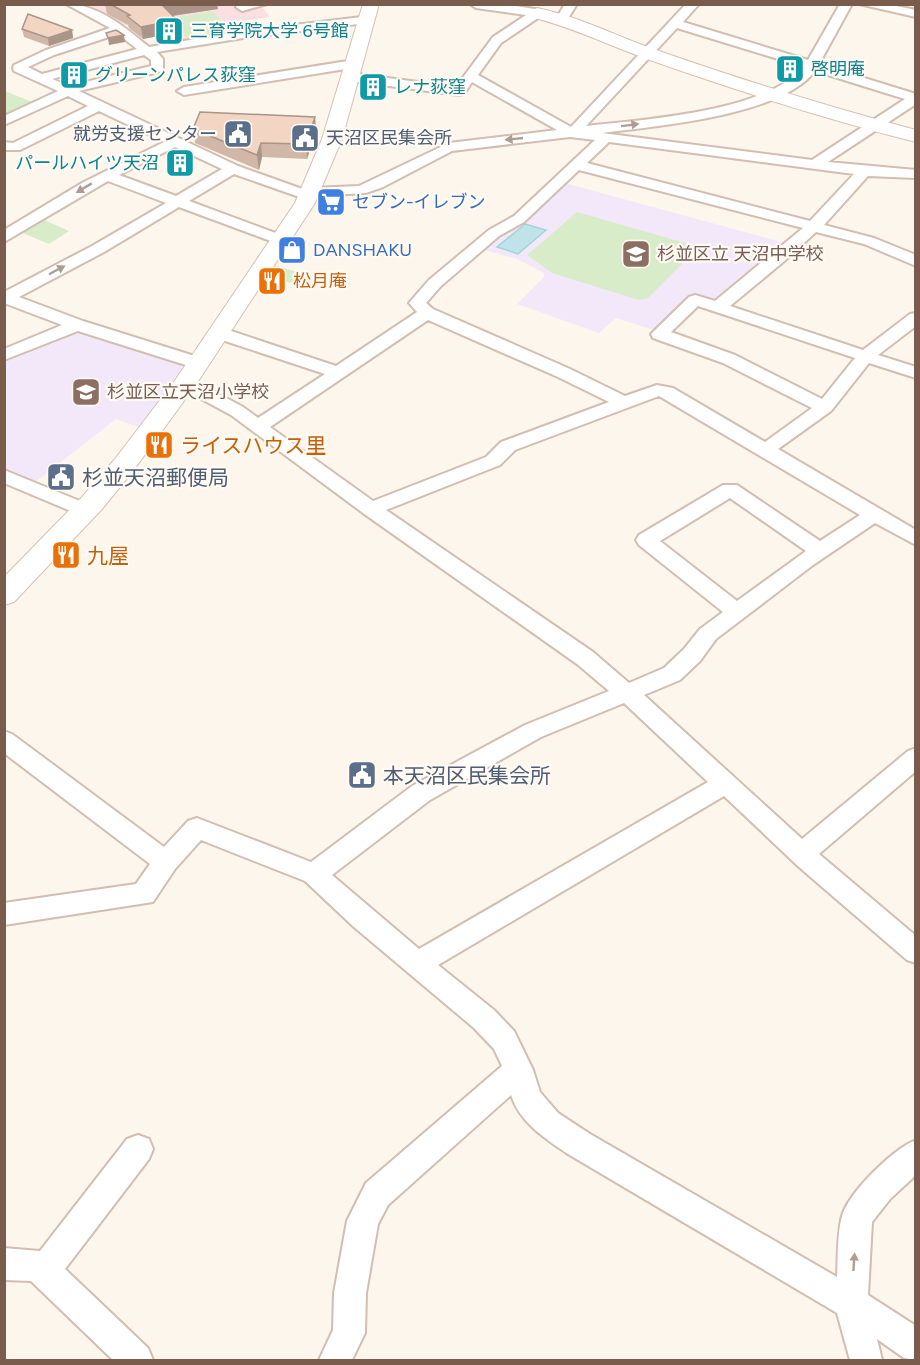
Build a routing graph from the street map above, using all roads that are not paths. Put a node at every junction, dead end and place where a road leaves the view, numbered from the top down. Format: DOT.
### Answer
graph roads {
  1 [pos="72,4"];
  2 [pos="261,4"];
  3 [pos="476,4"];
  4 [pos="693,4"];
  5 [pos="846,4"];
  6 [pos="865,4"];
  7 [pos="242,7"];
  8 [pos="567,11"];
  9 [pos="369,12"];
  10 [pos="537,13"];
  11 [pos="915,14"];
  12 [pos="675,23"];
  13 [pos="120,29"];
  14 [pos="146,50"];
  15 [pos="646,53"];
  16 [pos="812,65"];
  17 [pos="352,70"];
  18 [pos="471,76"];
  19 [pos="41,78"];
  20 [pos="68,91"];
  21 [pos="184,91"];
  22 [pos="771,96"];
  23 [pos="915,98"];
  24 [pos="98,106"];
  25 [pos="4,122"];
  26 [pos="874,124"];
  27 [pos="572,133"];
  28 [pos="915,136"];
  29 [pos="602,137"];
  30 [pos="174,142"];
  31 [pos="4,146"];
  32 [pos="815,164"];
  33 [pos="576,165"];
  34 [pos="233,169"];
  35 [pos="864,171"];
  36 [pos="915,174"];
  37 [pos="107,176"];
  38 [pos="310,194"];
  39 [pos="176,203"];
  40 [pos="815,226"];
  41 [pos="4,237"];
  42 [pos="281,240"];
  43 [pos="915,261"];
  44 [pos="5,298"];
  45 [pos="718,307"];
  46 [pos="427,313"];
  47 [pos="915,318"];
  48 [pos="77,325"];
  49 [pos="219,333"];
  50 [pos="4,355"];
  51 [pos="866,356"];
  52 [pos="198,363"];
  53 [pos="339,372"];
  54 [pos="915,373"];
  55 [pos="185,383"];
  56 [pos="624,403"];
  57 [pos="825,407"];
  58 [pos="259,426"];
  59 [pos="765,450"];
  60 [pos="4,476"];
  61 [pos="370,509"];
  62 [pos="85,510"];
  63 [pos="874,515"];
  64 [pos="915,539"];
  65 [pos="820,551"];
  66 [pos="4,595"];
  67 [pos="738,613"];
  68 [pos="627,693"];
  69 [pos="4,740"];
  70 [pos="915,757"];
  71 [pos="726,783"];
  72 [pos="802,854"];
  73 [pos="166,862"];
  74 [pos="314,874"];
  75 [pos="4,914"];
  76 [pos="915,952"];
  77 [pos="417,964"];
  78 [pos="519,1070"];
  79 [pos="138,1149"];
  80 [pos="915,1154"];
  81 [pos="4,1264"];
  82 [pos="43,1272"];
  83 [pos="851,1303"];
  84 [pos="915,1346"];
  85 [pos="136,1360"];
  86 [pos="335,1360"];
  87 [pos="866,1360"];
  1 -- 13 [label="street"];
  2 -- 7 [label="street"];
  3 -- 10 [label="street"];
  4 -- 12 [label="street"];
  5 -- 16 [label="street"];
  6 -- 11 [label="street"];
  8 -- 10 [label="street"];
  8 -- 15 [label="street"];
  9 -- 14 [label="street"];
  9 -- 17 [label="street"];
  10 -- 18 [label="street"];
  12 -- 15 [label="street"];
  12 -- 16 [label="street"];
  13 -- 14 [label="street"];
  13 -- 19 [label="street"];
  14 -- 19 [label="street"];
  14 -- 20 [label="street"];
  15 -- 22 [label="street"];
  15 -- 27 [label="street"];
  16 -- 22 [label="street"];
  16 -- 23 [label="street"];
  17 -- 18 [label="street"];
  17 -- 21 [label="street"];
  17 -- 38 [label="street"];
  18 -- 27 [label="street"];
  19 -- 20 [label="street"];
  20 -- 24 [label="street"];
  20 -- 25 [label="street"];
  22 -- 26 [label="street"];
  27 -- 22 [label="street, one-way"];
  23 -- 26 [label="street"];
  24 -- 30 [label="street"];
  24 -- 31 [label="street"];
  26 -- 28 [label="street"];
  26 -- 32 [label="street"];
  27 -- 29 [label="street"];
  27 -- 38 [label="street, one-way"];
  29 -- 32 [label="street"];
  29 -- 33 [label="street"];
  30 -- 34 [label="street"];
  30 -- 37 [label="street"];
  32 -- 35 [label="street"];
  33 -- 40 [label="street"];
  33 -- 46 [label="street"];
  34 -- 38 [label="street"];
  34 -- 39 [label="street"];
  35 -- 36 [label="street"];
  35 -- 40 [label="street"];
  37 -- 39 [label="street"];
  37 -- 41 [label="street, one-way"];
  38 -- 42 [label="street"];
  39 -- 42 [label="street"];
  44 -- 39 [label="street, one-way"];
  40 -- 43 [label="street"];
  40 -- 45 [label="street"];
  42 -- 49 [label="street"];
  44 -- 48 [label="street"];
  45 -- 51 [label="street"];
  45 -- 57 [label="street"];
  46 -- 53 [label="street"];
  46 -- 56 [label="street"];
  47 -- 51 [label="street"];
  48 -- 50 [label="street"];
  48 -- 52 [label="street"];
  49 -- 52 [label="street"];
  49 -- 53 [label="street"];
  51 -- 54 [label="street"];
  51 -- 57 [label="street"];
  52 -- 55 [label="street"];
  53 -- 58 [label="street"];
  55 -- 58 [label="street"];
  55 -- 62 [label="street"];
  56 -- 59 [label="street"];
  56 -- 61 [label="street"];
  57 -- 59 [label="street"];
  58 -- 61 [label="street"];
  59 -- 63 [label="street"];
  60 -- 62 [label="street"];
  61 -- 68 [label="street"];
  62 -- 66 [label="street"];
  63 -- 64 [label="street"];
  63 -- 65 [label="street"];
  65 -- 67 [label="street"];
  65 -- 67 [label="street"];
  67 -- 68 [label="street"];
  68 -- 71 [label="street"];
  68 -- 74 [label="street"];
  69 -- 73 [label="street"];
  70 -- 72 [label="street"];
  71 -- 72 [label="street"];
  71 -- 77 [label="street"];
  72 -- 76 [label="street"];
  73 -- 74 [label="street"];
  73 -- 75 [label="street"];
  74 -- 77 [label="street"];
  77 -- 78 [label="street"];
  78 -- 83 [label="street"];
  78 -- 86 [label="street"];
  79 -- 82 [label="street"];
  83 -- 80 [label="street, one-way"];
  81 -- 82 [label="street"];
  82 -- 85 [label="street"];
  83 -- 84 [label="street"];
  83 -- 87 [label="street"];
}
